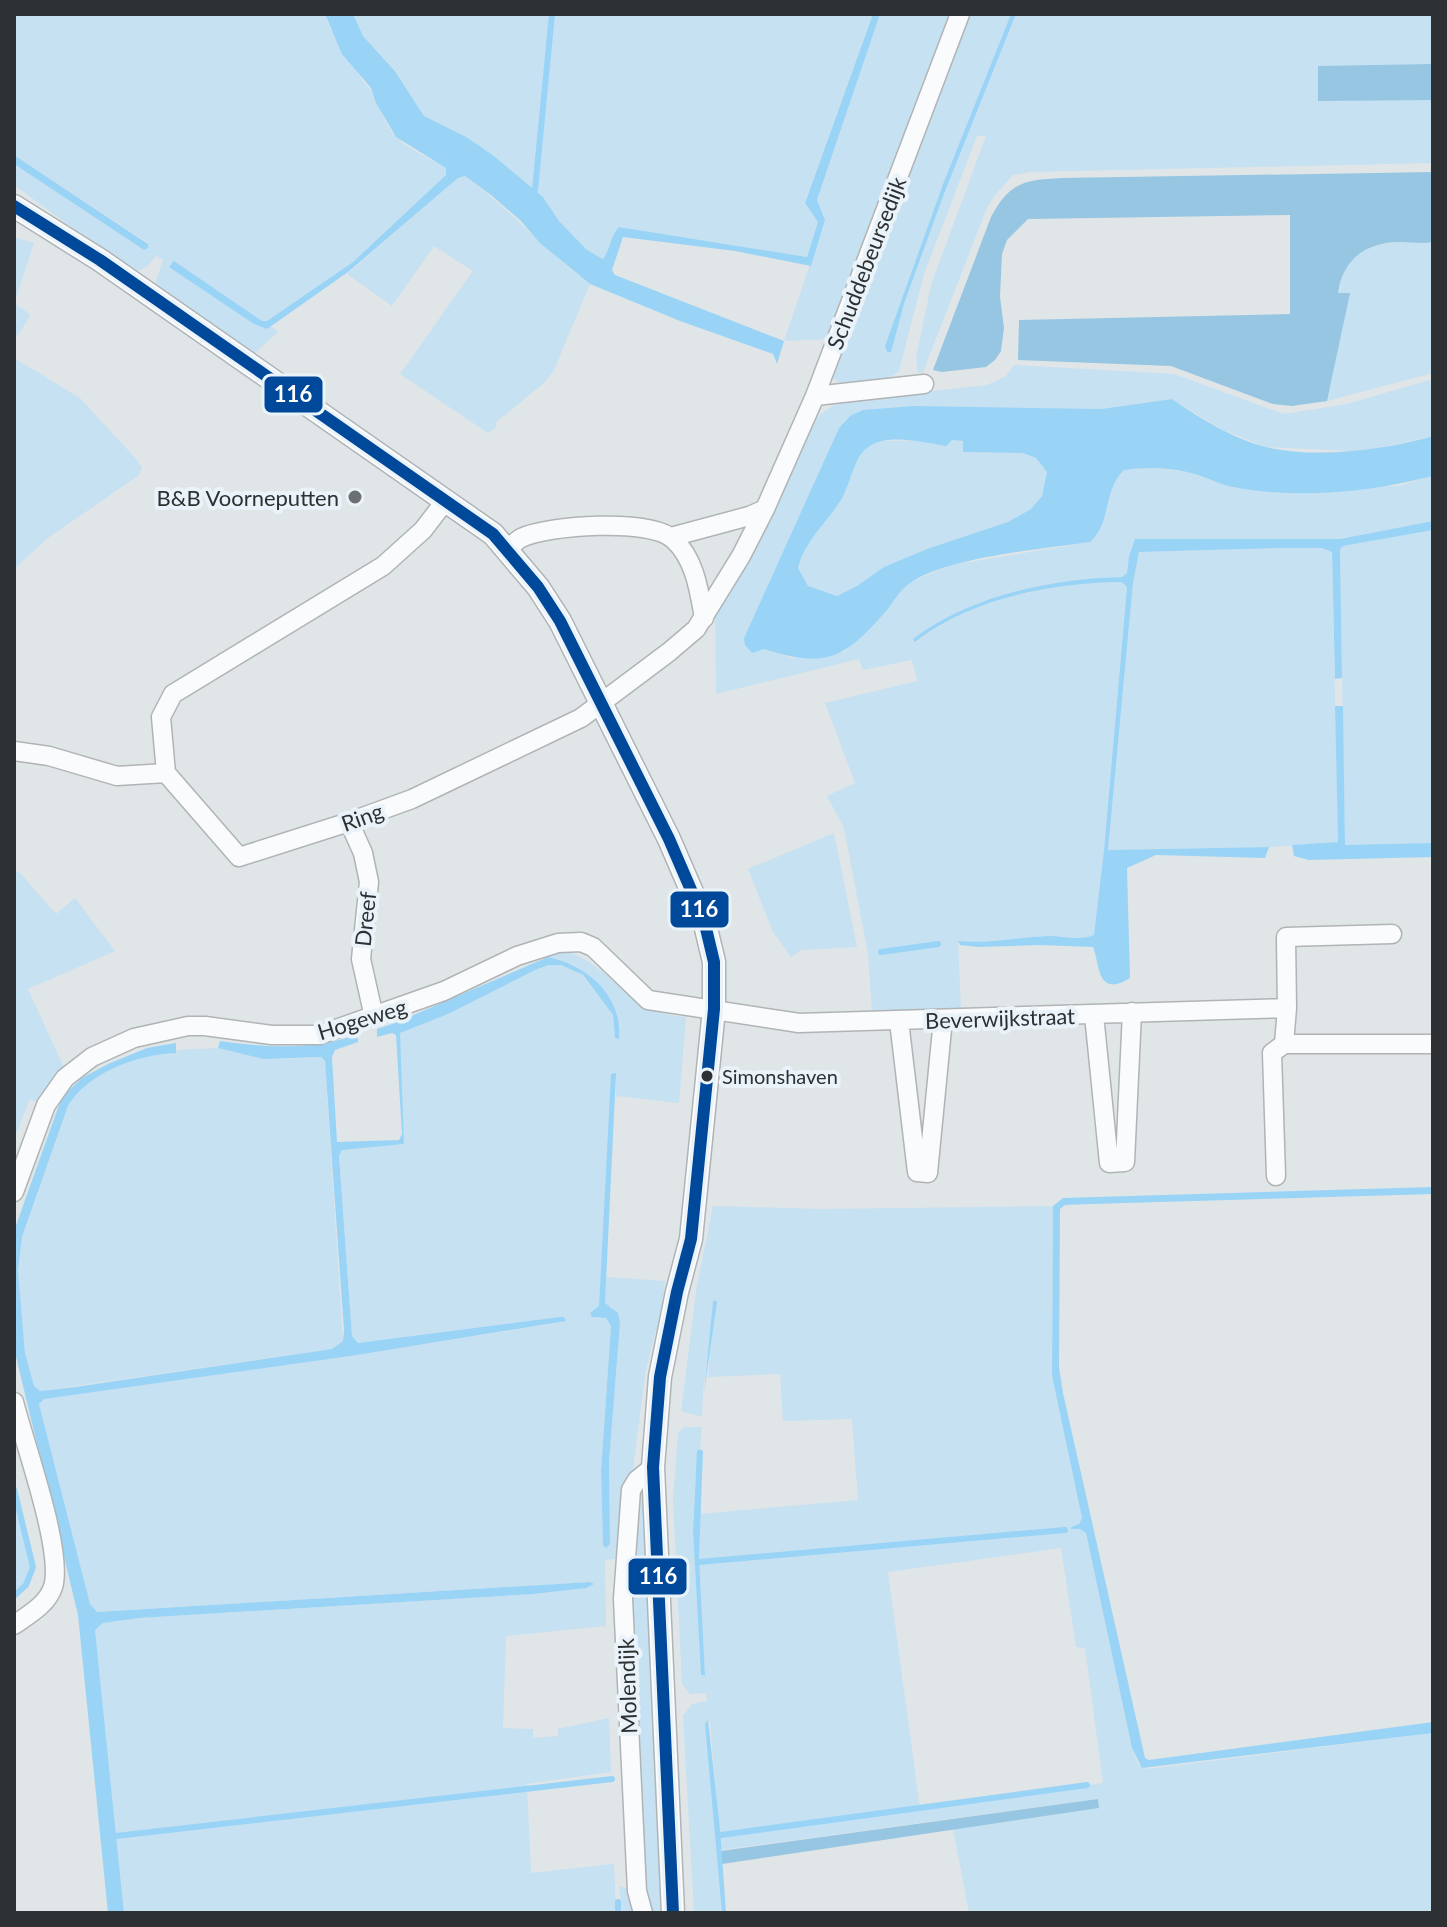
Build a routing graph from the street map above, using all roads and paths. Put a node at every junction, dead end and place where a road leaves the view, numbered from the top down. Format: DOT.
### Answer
graph roads {
  1 [pos="960,14"];
  2 [pos="14,206"];
  3 [pos="924,384"];
  4 [pos="815,396"];
  5 [pos="446,500"];
  6 [pos="765,509"];
  7 [pos="671,537"];
  8 [pos="507,550"];
  9 [pos="704,618"];
  10 [pos="599,702"];
  11 [pos="14,751"];
  12 [pos="166,773"];
  13 [pos="349,822"];
  14 [pos="1392,934"];
  15 [pos="1287,1008"];
  16 [pos="714,1009"];
  17 [pos="1132,1012"];
  18 [pos="1094,1015"];
  19 [pos="374,1017"];
  20 [pos="943,1019"];
  21 [pos="899,1021"];
  22 [pos="1284,1044"];
  23 [pos="1433,1044"];
  24 [pos="1276,1176"];
  25 [pos="14,1192"];
  26 [pos="14,1402"];
  27 [pos="653,1467"];
  28 [pos="14,1625"];
  29 [pos="643,1913"];
  30 [pos="673,1913"];
  1 -- 4 [label="street, Schuddebeursedijk"];
  2 -- 5 [label="main road, Molendijk"];
  3 -- 4 [label="street"];
  4 -- 6 [label="street, Schuddebeursedijk"];
  5 -- 8 [label="main road, Molendijk"];
  5 -- 12 [label="street"];
  6 -- 7 [label="street"];
  6 -- 9 [label="street, Schuddebeursedijk"];
  7 -- 8 [label="street"];
  7 -- 9 [label="street"];
  8 -- 10 [label="main road, Molendijk"];
  9 -- 10 [label="street, Ring"];
  10 -- 13 [label="street, Ring"];
  10 -- 16 [label="main road, Molendijk"];
  11 -- 12 [label="street"];
  12 -- 13 [label="street, Ring"];
  13 -- 19 [label="street, Dreef"];
  14 -- 15 [label="street"];
  15 -- 17 [label="street, Beverwijkstraat"];
  15 -- 22 [label="street"];
  16 -- 19 [label="street, Hogeweg"];
  16 -- 21 [label="street, Beverwijkstraat"];
  16 -- 27 [label="main road, Molendijk"];
  17 -- 18 [label="street, Beverwijkstraat"];
  17 -- 18 [label="street"];
  18 -- 20 [label="street, Beverwijkstraat"];
  19 -- 25 [label="street, Hogeweg"];
  20 -- 21 [label="street, Beverwijkstraat"];
  20 -- 21 [label="street"];
  22 -- 23 [label="street"];
  22 -- 24 [label="street"];
  26 -- 28 [label="street"];
  27 -- 29 [label="street, Molendijk"];
  27 -- 30 [label="main road, Molendijk"];
}
